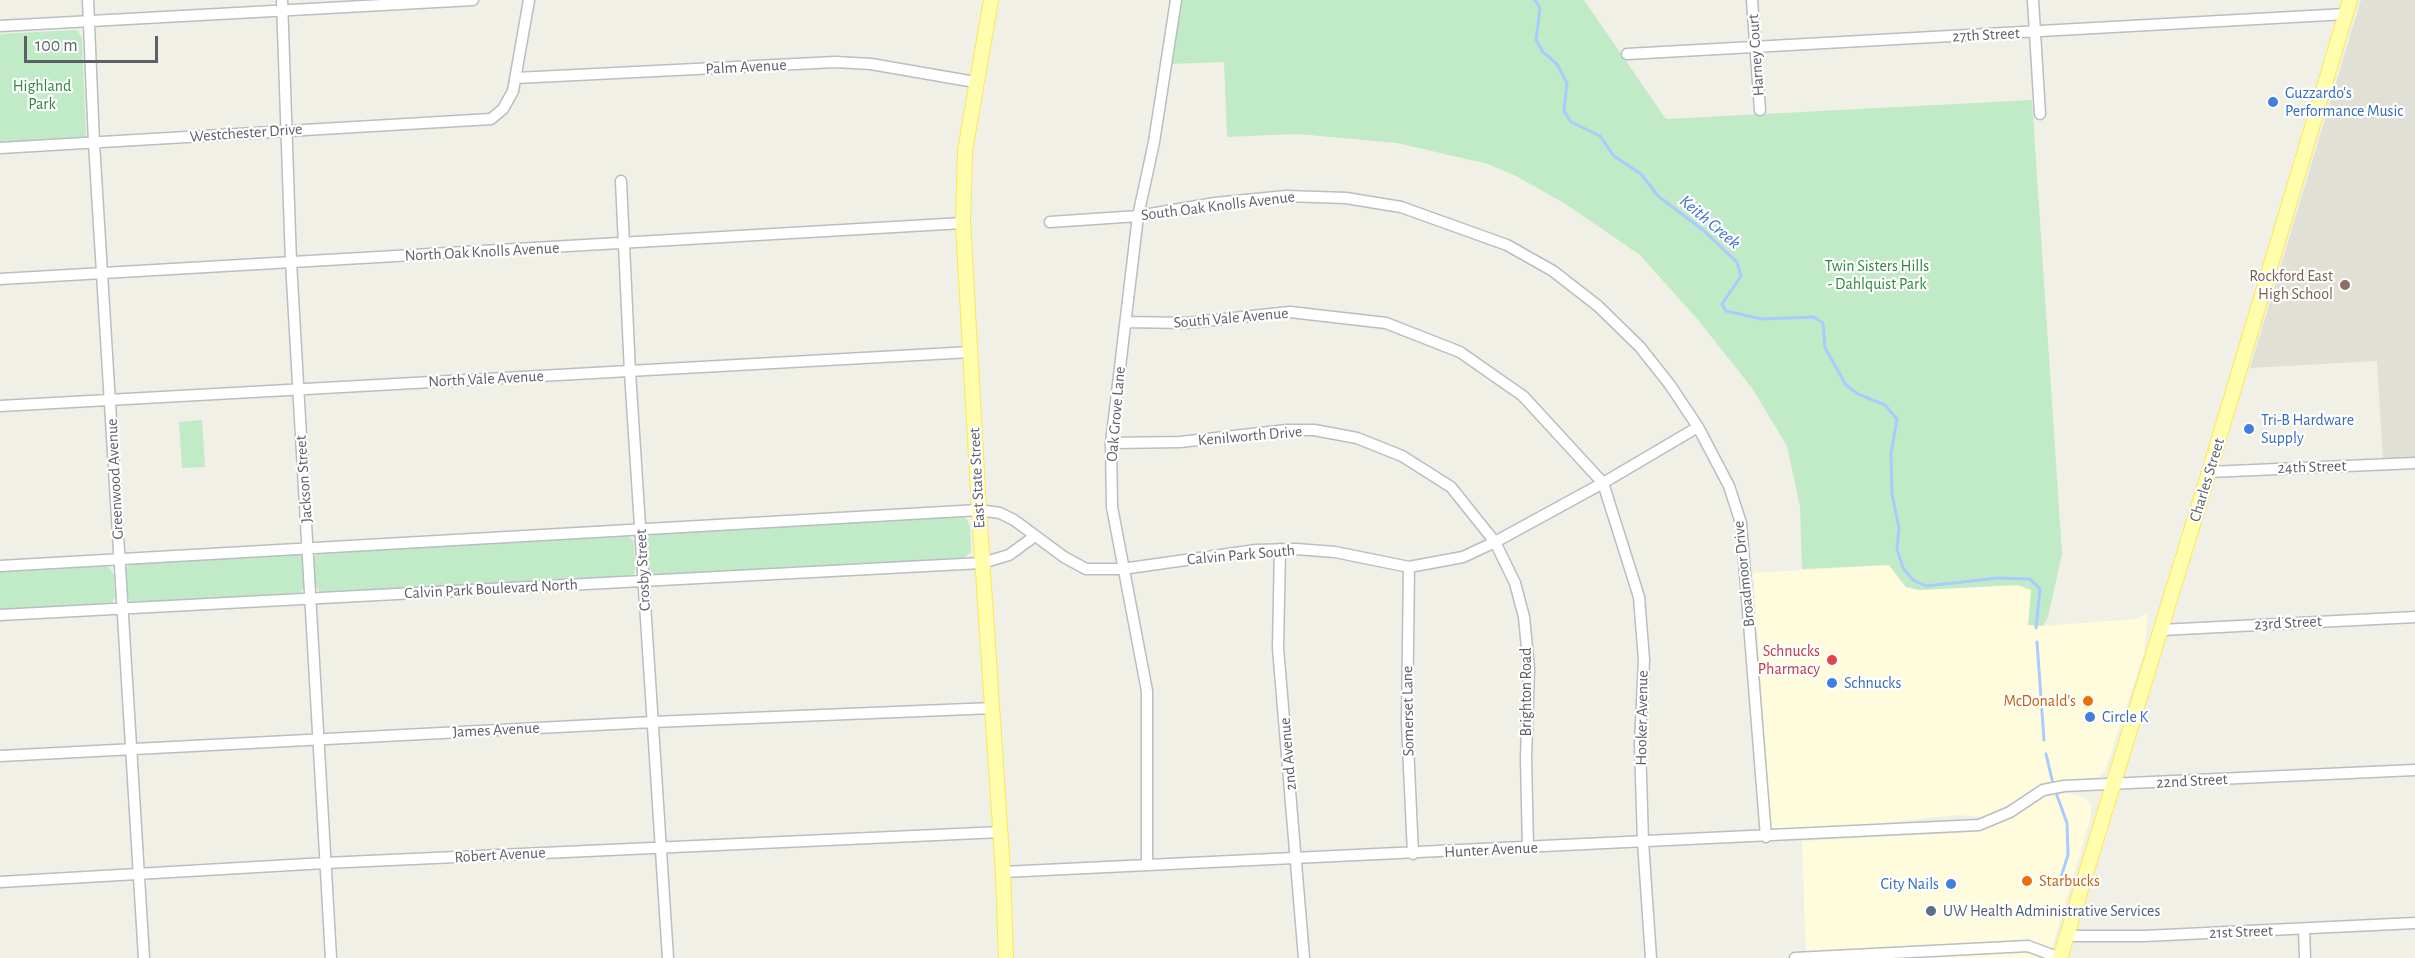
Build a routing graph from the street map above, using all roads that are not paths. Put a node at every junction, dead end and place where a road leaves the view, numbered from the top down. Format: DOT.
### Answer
graph roads {
  1 [pos="88,0"];
  2 [pos="282,0"];
  3 [pos="473,0"];
  4 [pos="529,0"];
  5 [pos="991,0"];
  6 [pos="1176,0"];
  7 [pos="1752,0"];
  8 [pos="2033,0"];
  9 [pos="2350,0"];
  10 [pos="282,12"];
  11 [pos="2346,14"];
  12 [pos="88,20"];
  13 [pos="0,26"];
  14 [pos="2035,33"];
  15 [pos="1756,48"];
  16 [pos="1627,54"];
  17 [pos="516,78"];
  18 [pos="975,82"];
  19 [pos="1760,110"];
  20 [pos="2040,114"];
  21 [pos="287,130"];
  22 [pos="94,143"];
  23 [pos="0,148"];
  24 [pos="621,181"];
  25 [pos="1138,216"];
  26 [pos="1050,222"];
  27 [pos="963,223"];
  28 [pos="625,244"];
  29 [pos="291,262"];
  30 [pos="102,274"];
  31 [pos="0,279"];
  32 [pos="1125,322"];
  33 [pos="972,352"];
  34 [pos="630,372"];
  35 [pos="298,389"];
  36 [pos="111,400"];
  37 [pos="0,406"];
  38 [pos="1698,427"];
  39 [pos="1111,443"];
  40 [pos="2415,463"];
  41 [pos="2209,472"];
  42 [pos="1603,483"];
  43 [pos="979,510"];
  44 [pos="641,530"];
  45 [pos="1035,536"];
  46 [pos="1495,542"];
  47 [pos="308,549"];
  48 [pos="1280,549"];
  49 [pos="120,559"];
  50 [pos="982,563"];
  51 [pos="0,566"];
  52 [pos="1409,567"];
  53 [pos="1122,569"];
  54 [pos="643,581"];
  55 [pos="312,598"];
  56 [pos="122,608"];
  57 [pos="0,615"];
  58 [pos="2415,617"];
  59 [pos="2161,630"];
  60 [pos="993,708"];
  61 [pos="653,722"];
  62 [pos="319,739"];
  63 [pos="133,748"];
  64 [pos="0,756"];
  65 [pos="2415,770"];
  66 [pos="2112,785"];
  67 [pos="1979,825"];
  68 [pos="1001,831"];
  69 [pos="1766,837"];
  70 [pos="1643,842"];
  71 [pos="662,847"];
  72 [pos="1528,848"];
  73 [pos="1413,854"];
  74 [pos="1298,858"];
  75 [pos="325,863"];
  76 [pos="1147,865"];
  77 [pos="1003,872"];
  78 [pos="138,874"];
  79 [pos="0,882"];
  80 [pos="2415,923"];
  81 [pos="2304,929"];
  82 [pos="2066,936"];
  83 [pos="144,958"];
  84 [pos="331,958"];
  85 [pos="668,958"];
  86 [pos="1006,958"];
  87 [pos="1304,958"];
  88 [pos="1651,958"];
  89 [pos="1795,958"];
  90 [pos="2060,958"];
  91 [pos="2305,958"];
  1 -- 12 [label="street, Greenwood Avenue"];
  2 -- 10 [label="street, Jackson Street"];
  3 -- 10 [label="street"];
  4 -- 17 [label="street"];
  5 -- 18 [label="main road, East State Street"];
  6 -- 25 [label="street, Oak Grove Lane"];
  7 -- 15 [label="street, Harney Court"];
  8 -- 14 [label="street"];
  9 -- 11 [label="main road, Charles Street"];
  10 -- 12 [label="street"];
  10 -- 21 [label="street, Jackson Street"];
  11 -- 14 [label="street, 27th Street"];
  11 -- 41 [label="main road, Charles Street"];
  12 -- 13 [label="street"];
  12 -- 22 [label="street, Greenwood Avenue"];
  14 -- 15 [label="street, 27th Street"];
  14 -- 20 [label="street"];
  15 -- 16 [label="street, 27th Street"];
  15 -- 19 [label="street, Harney Court"];
  17 -- 18 [label="street, Palm Avenue"];
  17 -- 21 [label="street, Westchester Drive"];
  18 -- 27 [label="main road, East State Street"];
  21 -- 22 [label="street, Westchester Drive"];
  21 -- 29 [label="street, Jackson Street"];
  22 -- 23 [label="street, Westchester Drive"];
  22 -- 30 [label="street, Greenwood Avenue"];
  24 -- 28 [label="street, Crosby Street"];
  25 -- 26 [label="street, South Oak Knolls Avenue"];
  25 -- 32 [label="street, Oak Grove Lane"];
  25 -- 38 [label="street, South Oak Knolls Avenue"];
  27 -- 28 [label="street, North Oak Knolls Avenue"];
  27 -- 33 [label="main road, East State Street"];
  28 -- 29 [label="street, North Oak Knolls Avenue"];
  28 -- 34 [label="street, Crosby Street"];
  29 -- 30 [label="street, North Oak Knolls Avenue"];
  29 -- 35 [label="street, Jackson Street"];
  30 -- 31 [label="street, North Oak Knolls Avenue"];
  30 -- 36 [label="street, Greenwood Avenue"];
  32 -- 39 [label="street, Oak Grove Lane"];
  32 -- 42 [label="street, South Vale Avenue"];
  33 -- 34 [label="street, North Vale Avenue"];
  33 -- 43 [label="main road, East State Street"];
  34 -- 35 [label="street, North Vale Avenue"];
  34 -- 44 [label="street, Crosby Street"];
  35 -- 36 [label="street, North Vale Avenue"];
  35 -- 47 [label="street, Jackson Street"];
  36 -- 37 [label="street, North Vale Avenue"];
  36 -- 49 [label="street, Greenwood Avenue"];
  38 -- 42 [label="street, Calvin Park South"];
  38 -- 69 [label="street, Broadmoor Drive"];
  39 -- 46 [label="street, Kenilworth Drive"];
  39 -- 53 [label="street, Oak Grove Lane"];
  40 -- 41 [label="street, 24th Street"];
  41 -- 59 [label="main road, Charles Street"];
  42 -- 46 [label="street, Calvin Park South"];
  42 -- 70 [label="street, Hooker Avenue"];
  43 -- 44 [label="street"];
  43 -- 45 [label="street, Calvin Park South"];
  43 -- 50 [label="main road, East State Street"];
  44 -- 47 [label="street"];
  44 -- 54 [label="street, Crosby Street"];
  45 -- 50 [label="street"];
  45 -- 53 [label="street, Calvin Park South"];
  46 -- 52 [label="street, Calvin Park South"];
  46 -- 72 [label="street, Brighton Road"];
  47 -- 49 [label="street"];
  47 -- 55 [label="street, Jackson Street"];
  48 -- 52 [label="street, Calvin Park South"];
  48 -- 53 [label="street, Calvin Park South"];
  48 -- 74 [label="street, 2nd Avenue"];
  49 -- 51 [label="street"];
  49 -- 56 [label="street, Greenwood Avenue"];
  50 -- 54 [label="street, Calvin Park Boulevard North"];
  50 -- 60 [label="main road, East State Street"];
  52 -- 73 [label="street, Somerset Lane"];
  53 -- 76 [label="street, Oak Grove Lane"];
  54 -- 55 [label="street, Calvin Park Boulevard North"];
  54 -- 61 [label="street, Crosby Street"];
  55 -- 56 [label="street, Calvin Park Boulevard North"];
  55 -- 62 [label="street, Jackson Street"];
  56 -- 57 [label="street, Calvin Park Boulevard North"];
  56 -- 63 [label="street, Greenwood Avenue"];
  58 -- 59 [label="street, 23rd Street"];
  59 -- 66 [label="main road, Charles Street"];
  60 -- 61 [label="street, James Avenue"];
  60 -- 68 [label="main road, East State Street"];
  61 -- 62 [label="street, James Avenue"];
  61 -- 71 [label="street, Crosby Street"];
  62 -- 63 [label="street, James Avenue"];
  62 -- 75 [label="street, Jackson Street"];
  63 -- 64 [label="street, James Avenue"];
  63 -- 78 [label="street, Greenwood Avenue"];
  65 -- 66 [label="street, 22nd Street"];
  66 -- 67 [label="street, 22nd Street"];
  66 -- 82 [label="main road, Charles Street"];
  67 -- 69 [label="street, Hunter Avenue"];
  68 -- 71 [label="street, Robert Avenue"];
  68 -- 77 [label="main road, East State Street"];
  69 -- 70 [label="street, Hunter Avenue"];
  70 -- 72 [label="street, Hunter Avenue"];
  70 -- 88 [label="street, Hooker Avenue"];
  71 -- 75 [label="street, Robert Avenue"];
  71 -- 85 [label="street, Crosby Street"];
  72 -- 73 [label="street, Hunter Avenue"];
  73 -- 74 [label="street, Hunter Avenue"];
  74 -- 76 [label="street, Hunter Avenue"];
  74 -- 87 [label="street, 2nd Avenue"];
  75 -- 78 [label="street, Robert Avenue"];
  75 -- 84 [label="street, Jackson Street"];
  76 -- 77 [label="street, Hunter Avenue"];
  77 -- 86 [label="main road, East State Street"];
  78 -- 79 [label="street, Robert Avenue"];
  78 -- 83 [label="street, Greenwood Avenue"];
  80 -- 81 [label="street, 21st Street"];
  81 -- 82 [label="street, 21st Street"];
  81 -- 91 [label="street"];
  82 -- 90 [label="main road, Charles Street"];
  89 -- 90 [label="street"];
}
